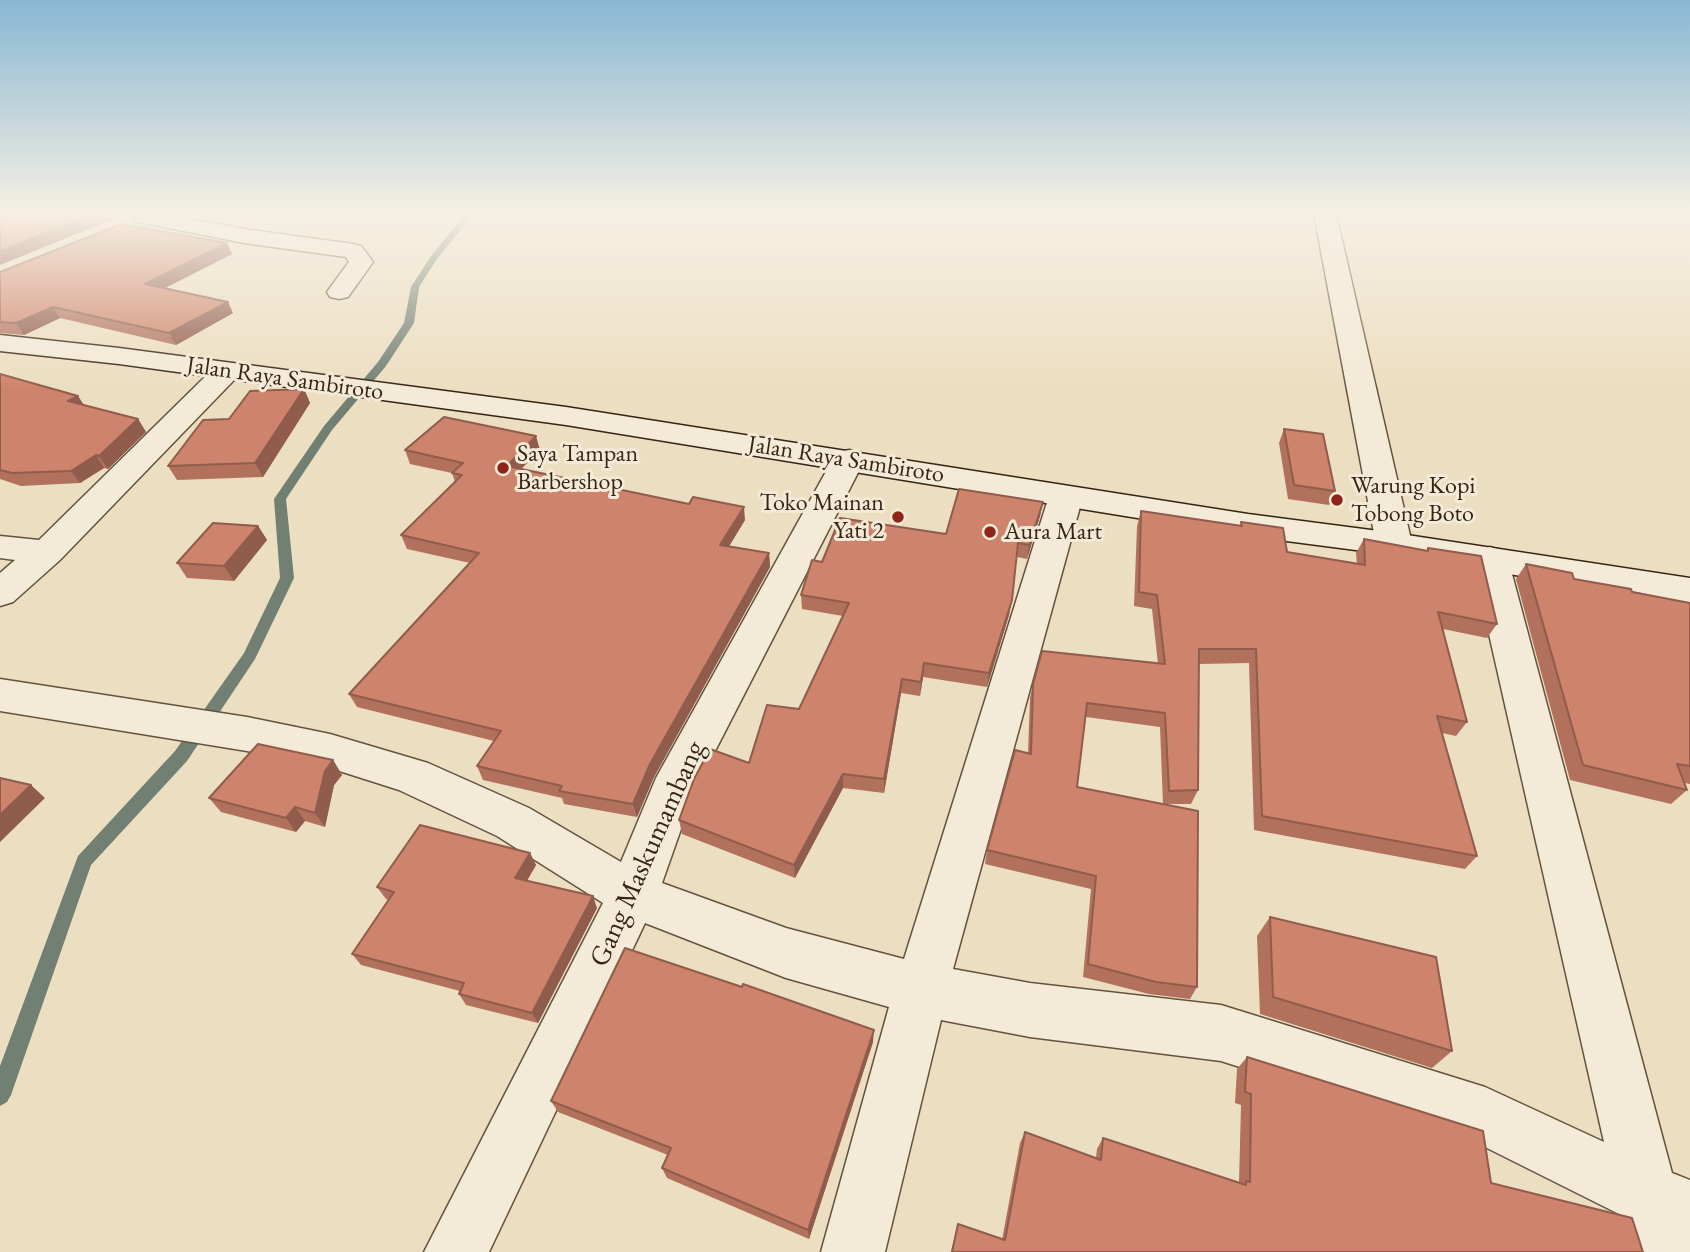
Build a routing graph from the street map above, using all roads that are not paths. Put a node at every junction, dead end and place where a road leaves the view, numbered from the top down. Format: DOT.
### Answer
graph roads {
  1 [pos="353,272"];
  2 [pos="1337,272"];
  3 [pos="339,292"];
  4 [pos="0,343"];
  5 [pos="226,372"];
  6 [pos="849,459"];
  7 [pos="1066,496"];
  8 [pos="1394,544"];
  9 [pos="0,547"];
  10 [pos="47,552"];
  11 [pos="1490,559"];
  12 [pos="1690,591"];
  13 [pos="0,593"];
  14 [pos="0,695"];
  15 [pos="633,895"];
  16 [pos="921,990"];
  17 [pos="1668,1203"];
  18 [pos="456,1252"];
  19 [pos="853,1252"];
  20 [pos="1661,1252"];
  1 -- 3 [label="street"];
  2 -- 8 [label="street"];
  4 -- 5 [label="street, Jalan Raya Sambiroto"];
  5 -- 6 [label="street, Jalan Raya Sambiroto"];
  5 -- 10 [label="street"];
  6 -- 7 [label="street, Jalan Raya Sambiroto"];
  6 -- 15 [label="street, Gang Maskumambang"];
  7 -- 8 [label="street, Jalan Raya Sambiroto"];
  7 -- 16 [label="street"];
  8 -- 11 [label="street, Jalan Raya Sambiroto"];
  9 -- 10 [label="street"];
  10 -- 13 [label="street"];
  11 -- 12 [label="street, Jalan Raya Sambiroto"];
  11 -- 17 [label="street"];
  14 -- 15 [label="street"];
  15 -- 16 [label="street"];
  15 -- 18 [label="street, Gang Maskumambang"];
  16 -- 17 [label="street"];
  16 -- 19 [label="street"];
  17 -- 20 [label="street"];
}
